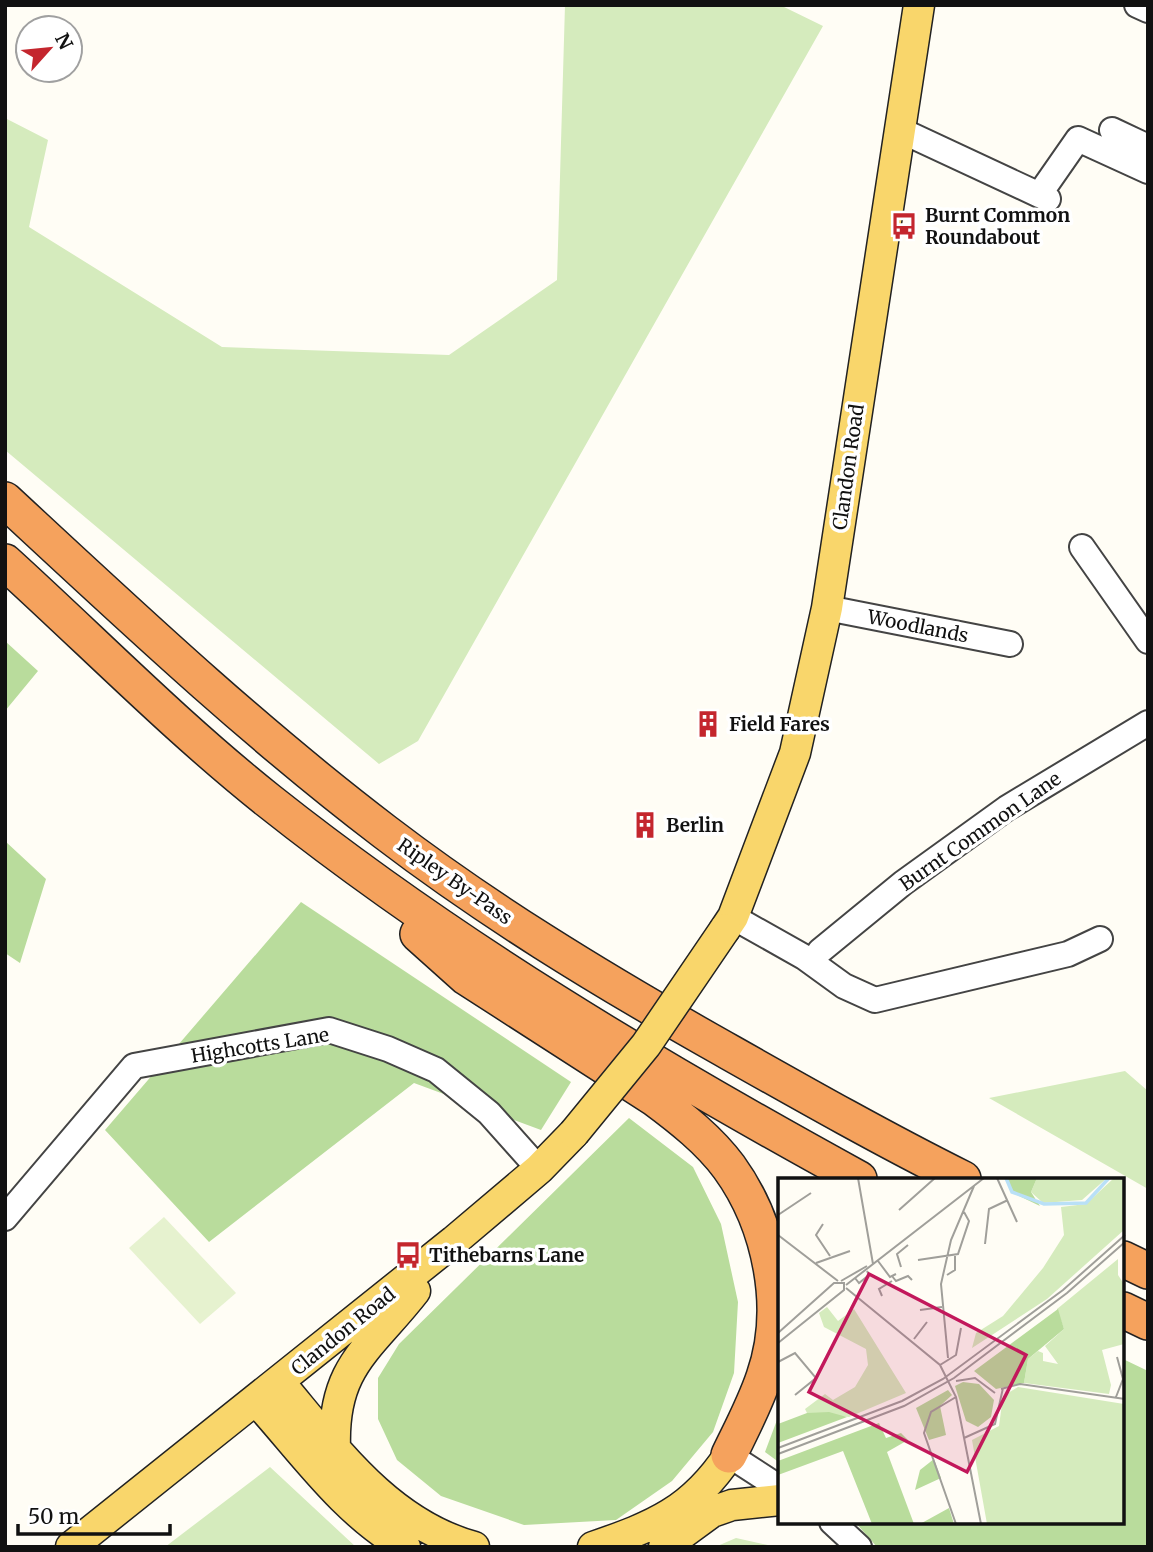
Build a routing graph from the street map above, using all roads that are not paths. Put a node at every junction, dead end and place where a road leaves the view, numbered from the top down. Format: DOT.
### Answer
graph roads {
  1 [pos="919,5"];
  2 [pos="1137,5"];
  3 [pos="1148,10"];
  4 [pos="900,130"];
  5 [pos="1112,130"];
  6 [pos="1148,148"];
  7 [pos="1148,171"];
  8 [pos="5,500"];
  9 [pos="1082,547"];
  10 [pos="5,562"];
  11 [pos="827,608"];
  12 [pos="1148,641"];
  13 [pos="1010,644"];
  14 [pos="1148,723"];
  15 [pos="357,868"];
  16 [pos="729,923"];
  17 [pos="1100,939"];
  18 [pos="812,954"];
  19 [pos="539,1169"];
  20 [pos="857,1178"];
  21 [pos="962,1178"];
  22 [pos="5,1218"];
  23 [pos="454,1241"];
  24 [pos="1125,1260"];
  25 [pos="1148,1271"];
  26 [pos="1125,1311"];
  27 [pos="1148,1322"];
  28 [pos="268,1391"];
  29 [pos="335,1448"];
  30 [pos="729,1455"];
  31 [pos="778,1487"];
  32 [pos="778,1500"];
  33 [pos="834,1524"];
  34 [pos="71,1547"];
  35 [pos="405,1547"];
  36 [pos="474,1547"];
  37 [pos="593,1547"];
  38 [pos="664,1547"];
  39 [pos="859,1547"];
  1 -- 4 [label="main road, Clandon Road"];
  2 -- 3 [label="street"];
  4 -- 7 [label="street"];
  4 -- 11 [label="main road, Clandon Road"];
  5 -- 6 [label="street"];
  8 -- 21 [label="highway, Ripley By-Pass"];
  9 -- 12 [label="street"];
  10 -- 15 [label="highway"];
  11 -- 13 [label="street, Woodlands"];
  11 -- 16 [label="main road, Clandon Road"];
  14 -- 18 [label="street, Burnt Common Lane"];
  15 -- 20 [label="highway"];
  15 -- 30 [label="highway"];
  16 -- 18 [label="street"];
  16 -- 19 [label="main road, Clandon Road, bridge"];
  17 -- 18 [label="street"];
  19 -- 22 [label="street, Highcotts Lane"];
  19 -- 23 [label="main road, Clandon Road"];
  23 -- 28 [label="main road, Clandon Road"];
  23 -- 29 [label="main road"];
  24 -- 25 [label="highway"];
  26 -- 27 [label="highway"];
  28 -- 29 [label="main road"];
  28 -- 34 [label="main road, Clandon Road"];
  28 -- 35 [label="main road"];
  29 -- 36 [label="main road"];
  30 -- 31 [label="street"];
  30 -- 37 [label="main road"];
  32 -- 38 [label="main road"];
  33 -- 39 [label="street"];
}
